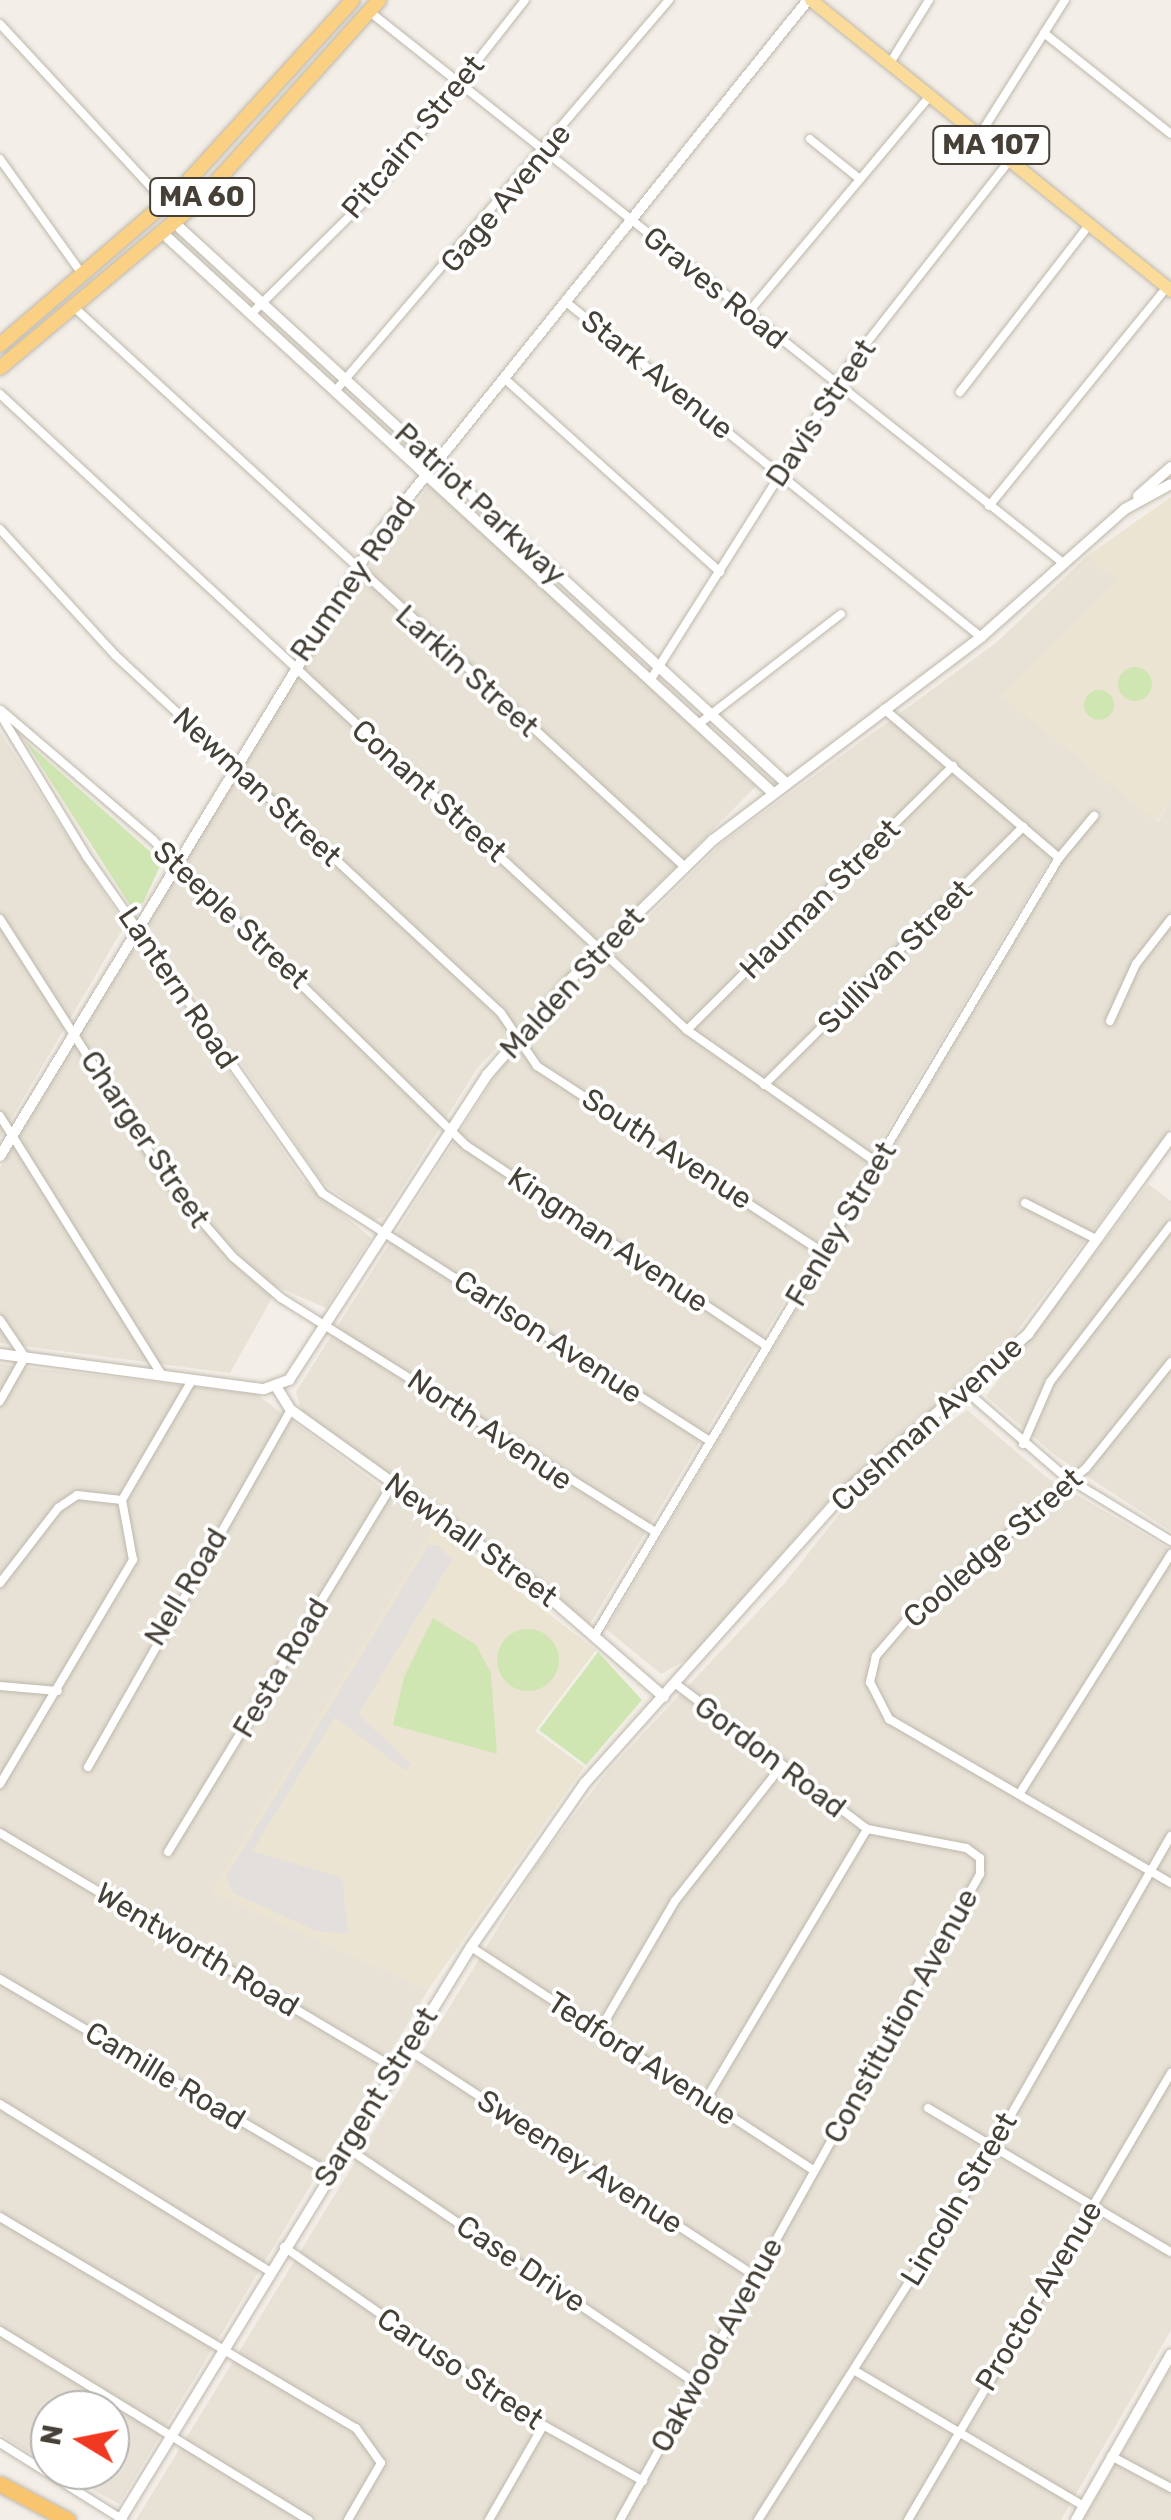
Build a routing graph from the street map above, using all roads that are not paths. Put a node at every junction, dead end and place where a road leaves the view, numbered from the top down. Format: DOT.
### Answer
graph roads {
  1 [pos="352,0"];
  2 [pos="526,0"];
  3 [pos="669,0"];
  4 [pos="809,0"];
  5 [pos="930,0"];
  6 [pos="1065,0"];
  7 [pos="374,6"];
  8 [pos="0,24"];
  9 [pos="1044,33"];
  10 [pos="890,63"];
  11 [pos="459,84"];
  12 [pos="930,96"];
  13 [pos="1171,134"];
  14 [pos="980,136"];
  15 [pos="810,140"];
  16 [pos="546,152"];
  17 [pos="0,159"];
  18 [pos="1010,160"];
  19 [pos="860,179"];
  20 [pos="166,204"];
  21 [pos="633,222"];
  22 [pos="1090,224"];
  23 [pos="172,230"];
  24 [pos="84,278"];
  25 [pos="1168,289"];
  26 [pos="566,302"];
  27 [pos="257,306"];
  28 [pos="76,309"];
  29 [pos="747,314"];
  30 [pos="0,345"];
  31 [pos="0,368"];
  32 [pos="347,378"];
  33 [pos="505,379"];
  34 [pos="837,386"];
  35 [pos="336,390"];
  36 [pos="960,392"];
  37 [pos="0,394"];
  38 [pos="440,466"];
  39 [pos="1171,467"];
  40 [pos="430,474"];
  41 [pos="780,474"];
  42 [pos="1171,484"];
  43 [pos="989,506"];
  44 [pos="1125,509"];
  45 [pos="0,530"];
  46 [pos="1062,562"];
  47 [pos="354,569"];
  48 [pos="720,572"];
  49 [pos="840,614"];
  50 [pos="981,637"];
  51 [pos="291,666"];
  52 [pos="655,675"];
  53 [pos="884,708"];
  54 [pos="0,712"];
  55 [pos="704,719"];
  56 [pos="233,763"];
  57 [pos="953,766"];
  58 [pos="787,784"];
  59 [pos="774,794"];
  60 [pos="1094,816"];
  61 [pos="1023,826"];
  62 [pos="1059,858"];
  63 [pos="175,862"];
  64 [pos="685,867"];
  65 [pos="0,919"];
  66 [pos="1171,919"];
  67 [pos="138,927"];
  68 [pos="601,950"];
  69 [pos="1110,1021"];
  70 [pos="687,1030"];
  71 [pos="73,1034"];
  72 [pos="514,1040"];
  73 [pos="764,1084"];
  74 [pos="0,1116"];
  75 [pos="451,1132"];
  76 [pos="12,1135"];
  77 [pos="1171,1136"];
  78 [pos="0,1156"];
  79 [pos="878,1163"];
  80 [pos="1025,1202"];
  81 [pos="1171,1225"];
  82 [pos="385,1235"];
  83 [pos="1096,1239"];
  84 [pos="824,1252"];
  85 [pos="0,1320"];
  86 [pos="326,1324"];
  87 [pos="768,1346"];
  88 [pos="0,1354"];
  89 [pos="25,1358"];
  90 [pos="1171,1362"];
  91 [pos="161,1374"];
  92 [pos="192,1380"];
  93 [pos="278,1388"];
  94 [pos="966,1391"];
  95 [pos="0,1401"];
  96 [pos="290,1410"];
  97 [pos="710,1441"];
  98 [pos="1022,1444"];
  99 [pos="1072,1480"];
  100 [pos="393,1483"];
  101 [pos="122,1500"];
  102 [pos="655,1532"];
  103 [pos="1171,1542"];
  104 [pos="1171,1554"];
  105 [pos="0,1584"];
  106 [pos="595,1635"];
  107 [pos="676,1684"];
  108 [pos="0,1686"];
  109 [pos="58,1690"];
  110 [pos="664,1696"];
  111 [pos="88,1767"];
  112 [pos="780,1768"];
  113 [pos="0,1784"];
  114 [pos="1020,1793"];
  115 [pos="867,1829"];
  116 [pos="0,1833"];
  117 [pos="1171,1836"];
  118 [pos="168,1852"];
  119 [pos="980,1858"];
  120 [pos="1151,1872"];
  121 [pos="1171,1882"];
  122 [pos="470,1947"];
  123 [pos="0,1979"];
  124 [pos="599,2031"];
  125 [pos="406,2048"];
  126 [pos="394,2068"];
  127 [pos="1171,2073"];
  128 [pos="705,2100"];
  129 [pos="0,2104"];
  130 [pos="928,2108"];
  131 [pos="345,2146"];
  132 [pos="992,2146"];
  133 [pos="814,2171"];
  134 [pos="329,2173"];
  135 [pos="1094,2206"];
  136 [pos="0,2217"];
  137 [pos="284,2247"];
  138 [pos="1171,2252"];
  139 [pos="269,2272"];
  140 [pos="754,2274"];
  141 [pos="0,2331"];
  142 [pos="219,2354"];
  143 [pos="1170,2356"];
  144 [pos="857,2372"];
  145 [pos="696,2383"];
  146 [pos="543,2426"];
  147 [pos="958,2433"];
  148 [pos="170,2436"];
  149 [pos="0,2443"];
  150 [pos="1111,2456"];
  151 [pos="643,2481"];
  152 [pos="0,2484"];
  153 [pos="1171,2488"];
  154 [pos="1084,2506"];
  155 [pos="68,2520"];
  156 [pos="121,2520"];
  157 [pos="309,2520"];
  158 [pos="348,2520"];
  159 [pos="489,2520"];
  160 [pos="620,2520"];
  161 [pos="758,2520"];
  162 [pos="908,2520"];
  163 [pos="1076,2520"];
  1 -- 20 [label="highway, MA 60"];
  2 -- 11 [label="street, Pitcairn Street"];
  3 -- 16 [label="street, Gage Avenue"];
  4 -- 10 [label="main road, MA 107"];
  4 -- 21 [label="street, Rumney Road"];
  5 -- 10 [label="street"];
  6 -- 9 [label="street"];
  7 -- 11 [label="street, Graves Road"];
  7 -- 23 [label="highway, MA 60"];
  8 -- 20 [label="street"];
  9 -- 13 [label="street"];
  9 -- 14 [label="street"];
  10 -- 12 [label="main road, MA 107"];
  11 -- 16 [label="street, Graves Road"];
  11 -- 27 [label="street, Pitcairn Street"];
  12 -- 14 [label="main road, MA 107"];
  12 -- 19 [label="street"];
  14 -- 18 [label="main road, MA 107"];
  15 -- 19 [label="street"];
  16 -- 21 [label="street, Graves Road"];
  16 -- 32 [label="street, Gage Avenue"];
  17 -- 24 [label="street"];
  18 -- 22 [label="main road, MA 107"];
  18 -- 34 [label="street, Davis Street"];
  19 -- 29 [label="street"];
  20 -- 24 [label="highway, MA 60"];
  21 -- 26 [label="street, Rumney Road"];
  21 -- 29 [label="street, Graves Road"];
  22 -- 25 [label="main road, MA 107"];
  22 -- 36 [label="street"];
  23 -- 27 [label="street, Patriot Parkway"];
  23 -- 28 [label="highway, MA 60"];
  24 -- 30 [label="highway, MA 60"];
  25 -- 43 [label="street"];
  26 -- 33 [label="street, Rumney Road"];
  26 -- 41 [label="street, Stark Avenue"];
  27 -- 32 [label="street, Patriot Parkway"];
  27 -- 35 [label="street, Patriot Parkway"];
  28 -- 31 [label="highway, MA 60"];
  28 -- 47 [label="street, Larkin Street"];
  29 -- 34 [label="street, Graves Road"];
  32 -- 35 [label="street, Gage Avenue"];
  32 -- 38 [label="street, Patriot Parkway"];
  33 -- 38 [label="street, Rumney Road"];
  33 -- 48 [label="street"];
  34 -- 41 [label="street, Davis Street"];
  34 -- 43 [label="street, Graves Road"];
  35 -- 40 [label="street, Patriot Parkway"];
  37 -- 51 [label="street, Conant Street"];
  38 -- 40 [label="street, Rumney Road"];
  38 -- 52 [label="street, Patriot Parkway"];
  39 -- 44 [label="street"];
  40 -- 47 [label="street, Rumney Road"];
  40 -- 52 [label="street, Patriot Parkway"];
  41 -- 48 [label="street, Davis Street"];
  41 -- 50 [label="street, Stark Avenue"];
  42 -- 44 [label="street, Malden Street"];
  43 -- 46 [label="street, Graves Road"];
  44 -- 46 [label="street, Malden Street"];
  45 -- 56 [label="street, Newman Street"];
  46 -- 50 [label="street, Malden Street"];
  47 -- 51 [label="street, Rumney Road"];
  47 -- 64 [label="street, Larkin Street"];
  48 -- 52 [label="street, Davis Street"];
  49 -- 55 [label="street"];
  50 -- 53 [label="street, Malden Street"];
  51 -- 56 [label="street, Rumney Road"];
  51 -- 68 [label="street, Conant Street"];
  52 -- 55 [label="street, Patriot Parkway"];
  53 -- 57 [label="street"];
  53 -- 58 [label="street, Malden Street"];
  54 -- 63 [label="street, Steeple Street"];
  54 -- 67 [label="street, Lantern Road"];
  55 -- 58 [label="street, Patriot Parkway"];
  55 -- 59 [label="street, Patriot Parkway"];
  56 -- 63 [label="street, Rumney Road"];
  56 -- 72 [label="street, Newman Street"];
  57 -- 61 [label="street"];
  57 -- 70 [label="street, Hauman Street"];
  58 -- 59 [label="street, Malden Street"];
  59 -- 64 [label="street, Malden Street"];
  60 -- 62 [label="street, Fenley Street"];
  61 -- 62 [label="street"];
  61 -- 73 [label="street, Sullivan Street"];
  62 -- 79 [label="street, Fenley Street"];
  63 -- 67 [label="street, Rumney Road"];
  63 -- 75 [label="street, Steeple Street"];
  64 -- 68 [label="street, Malden Street"];
  65 -- 71 [label="street, Charger Street"];
  66 -- 69 [label="street"];
  67 -- 71 [label="street, Rumney Road"];
  67 -- 82 [label="street, Lantern Road"];
  68 -- 70 [label="street, Conant Street"];
  68 -- 72 [label="street, Malden Street"];
  70 -- 73 [label="street, Conant Street"];
  71 -- 76 [label="street, Rumney Road"];
  71 -- 86 [label="street, Charger Street"];
  72 -- 75 [label="street, Malden Street"];
  72 -- 84 [label="street, South Avenue"];
  73 -- 79 [label="street, Conant Street"];
  74 -- 76 [label="street"];
  75 -- 82 [label="street, Malden Street"];
  75 -- 87 [label="street, Kingman Avenue"];
  76 -- 78 [label="street, Rumney Road"];
  76 -- 91 [label="street"];
  77 -- 83 [label="street, Cushman Avenue"];
  79 -- 84 [label="street, Fenley Street"];
  80 -- 83 [label="street"];
  81 -- 98 [label="street"];
  82 -- 86 [label="street, Malden Street"];
  82 -- 97 [label="street, Carlson Avenue"];
  83 -- 94 [label="street, Cushman Avenue"];
  84 -- 87 [label="street, Fenley Street"];
  85 -- 89 [label="street"];
  86 -- 93 [label="street, Malden Street"];
  86 -- 102 [label="street, North Avenue"];
  87 -- 97 [label="street, Fenley Street"];
  88 -- 89 [label="street"];
  89 -- 91 [label="street"];
  89 -- 95 [label="street"];
  90 -- 99 [label="street, Cooledge Street"];
  91 -- 92 [label="street"];
  92 -- 93 [label="street"];
  92 -- 101 [label="street"];
  93 -- 96 [label="street, Newhall Street"];
  94 -- 98 [label="street"];
  94 -- 107 [label="street, Cushman Avenue"];
  96 -- 100 [label="street, Newhall Street"];
  96 -- 111 [label="street, Nell Road"];
  97 -- 102 [label="street, Fenley Street"];
  98 -- 99 [label="street"];
  99 -- 103 [label="street"];
  99 -- 114 [label="street, Cooledge Street"];
  100 -- 106 [label="street, Newhall Street"];
  100 -- 118 [label="street, Festa Road"];
  101 -- 105 [label="street"];
  101 -- 109 [label="street"];
  102 -- 106 [label="street, Fenley Street"];
  104 -- 114 [label="street"];
  106 -- 110 [label="street, Newhall Street"];
  107 -- 110 [label="street, Cushman Avenue"];
  107 -- 112 [label="street, Gordon Road"];
  108 -- 109 [label="street"];
  109 -- 113 [label="street"];
  110 -- 122 [label="street, Sargent Street"];
  112 -- 115 [label="street, Gordon Road"];
  112 -- 124 [label="street"];
  114 -- 120 [label="street"];
  115 -- 119 [label="street, Gordon Road"];
  115 -- 128 [label="street"];
  116 -- 126 [label="street, Wentworth Road"];
  117 -- 120 [label="street, Lincoln Street"];
  119 -- 133 [label="street, Constitution Avenue"];
  120 -- 121 [label="street"];
  120 -- 132 [label="street, Lincoln Street"];
  122 -- 124 [label="street, Tedford Avenue"];
  122 -- 125 [label="street, Sargent Street"];
  123 -- 134 [label="street, Camille Road"];
  124 -- 128 [label="street, Tedford Avenue"];
  125 -- 126 [label="street, Sargent Street"];
  125 -- 140 [label="street, Sweeney Avenue"];
  126 -- 131 [label="street, Sargent Street"];
  127 -- 135 [label="street, Proctor Avenue"];
  128 -- 133 [label="street, Tedford Avenue"];
  129 -- 139 [label="street"];
  130 -- 132 [label="street"];
  131 -- 134 [label="street, Sargent Street"];
  131 -- 145 [label="street, Case Drive"];
  132 -- 135 [label="street"];
  132 -- 144 [label="street, Lincoln Street"];
  133 -- 140 [label="street, Oakwood Avenue"];
  134 -- 137 [label="street, Sargent Street"];
  135 -- 138 [label="street"];
  135 -- 147 [label="street, Proctor Avenue"];
  136 -- 142 [label="street"];
  137 -- 139 [label="street, Sargent Street"];
  137 -- 146 [label="street, Caruso Street"];
  139 -- 142 [label="street, Sargent Street"];
  140 -- 145 [label="street, Oakwood Avenue"];
  141 -- 148 [label="street"];
  142 -- 148 [label="street, Sargent Street"];
  142 -- 158 [label="street"];
  143 -- 150 [label="street"];
  144 -- 147 [label="street"];
  144 -- 161 [label="street, Lincoln Street"];
  145 -- 151 [label="street, Oakwood Avenue"];
  146 -- 151 [label="street, Caruso Street"];
  146 -- 159 [label="street"];
  147 -- 154 [label="street"];
  147 -- 162 [label="street, Proctor Avenue"];
  148 -- 156 [label="street, Sargent Street"];
  148 -- 157 [label="street"];
  149 -- 156 [label="street"];
  150 -- 153 [label="street"];
  150 -- 154 [label="street"];
  151 -- 160 [label="street, Oakwood Avenue"];
  152 -- 155 [label="highway"];
  154 -- 163 [label="street"];
}
